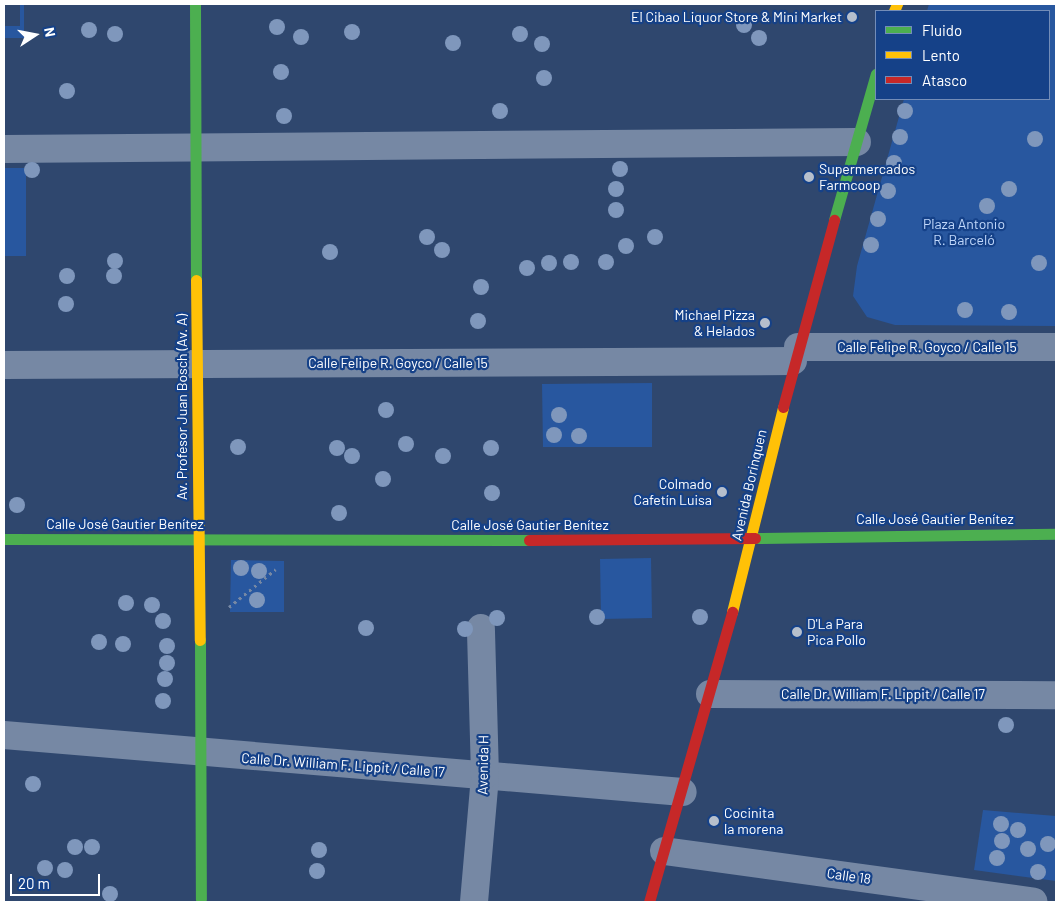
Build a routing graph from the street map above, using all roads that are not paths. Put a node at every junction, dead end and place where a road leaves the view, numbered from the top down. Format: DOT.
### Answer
graph roads {
  1 [pos="195,4"];
  2 [pos="875,78"];
  3 [pos="857,142"];
  4 [pos="195,147"];
  5 [pos="4,149"];
  6 [pos="1056,347"];
  7 [pos="795,354"];
  8 [pos="4,365"];
  9 [pos="196,365"];
  10 [pos="1056,534"];
  11 [pos="754,536"];
  12 [pos="4,538"];
  13 [pos="198,539"];
  14 [pos="481,628"];
  15 [pos="710,694"];
  16 [pos="1056,695"];
  17 [pos="4,735"];
  18 [pos="201,754"];
  19 [pos="485,775"];
  20 [pos="683,792"];
  21 [pos="664,851"];
  22 [pos="201,899"];
  23 [pos="474,902"];
  24 [pos="649,902"];
  25 [pos="1034,902"];
  1 -- 4 [label="street, Av. Profesor Juan Bosch (Av. A)"];
  2 -- 3 [label="street, Avenida Borinquen"];
  3 -- 4 [label="street"];
  3 -- 7 [label="street, Avenida Borinquen"];
  4 -- 5 [label="street"];
  4 -- 9 [label="street, Av. Profesor Juan Bosch (Av. A)"];
  6 -- 7 [label="street, Calle Felipe R. Goyco / Calle 15"];
  7 -- 9 [label="street, Calle Felipe R. Goyco / Calle 15"];
  7 -- 11 [label="street, Avenida Borinquen"];
  8 -- 9 [label="street, Calle Felipe R. Goyco / Calle 15"];
  9 -- 13 [label="street, Av. Profesor Juan Bosch (Av. A)"];
  10 -- 11 [label="street, Calle José Gautier Benítez"];
  11 -- 13 [label="street, Calle José Gautier Benítez"];
  11 -- 15 [label="street, Avenida Borinquen"];
  12 -- 13 [label="street, Calle José Gautier Benítez"];
  13 -- 18 [label="street, Av. Profesor Juan Bosch (Av. A)"];
  14 -- 19 [label="street, Avenida H"];
  15 -- 16 [label="street, Calle Dr. William F. Lippit / Calle 17"];
  15 -- 20 [label="street, Avenida Borinquen"];
  17 -- 18 [label="street, Calle Dr. William F. Lippit / Calle 17"];
  18 -- 19 [label="street, Calle Dr. William F. Lippit / Calle 17"];
  18 -- 22 [label="street, Av. Profesor Juan Bosch (Av. A)"];
  19 -- 20 [label="street, Calle Dr. William F. Lippit / Calle 17"];
  19 -- 23 [label="street, Avenida H"];
  20 -- 21 [label="street, Avenida Borinquen"];
  21 -- 24 [label="street, Avenida Borinquen"];
  21 -- 25 [label="street, Calle 18"];
}
